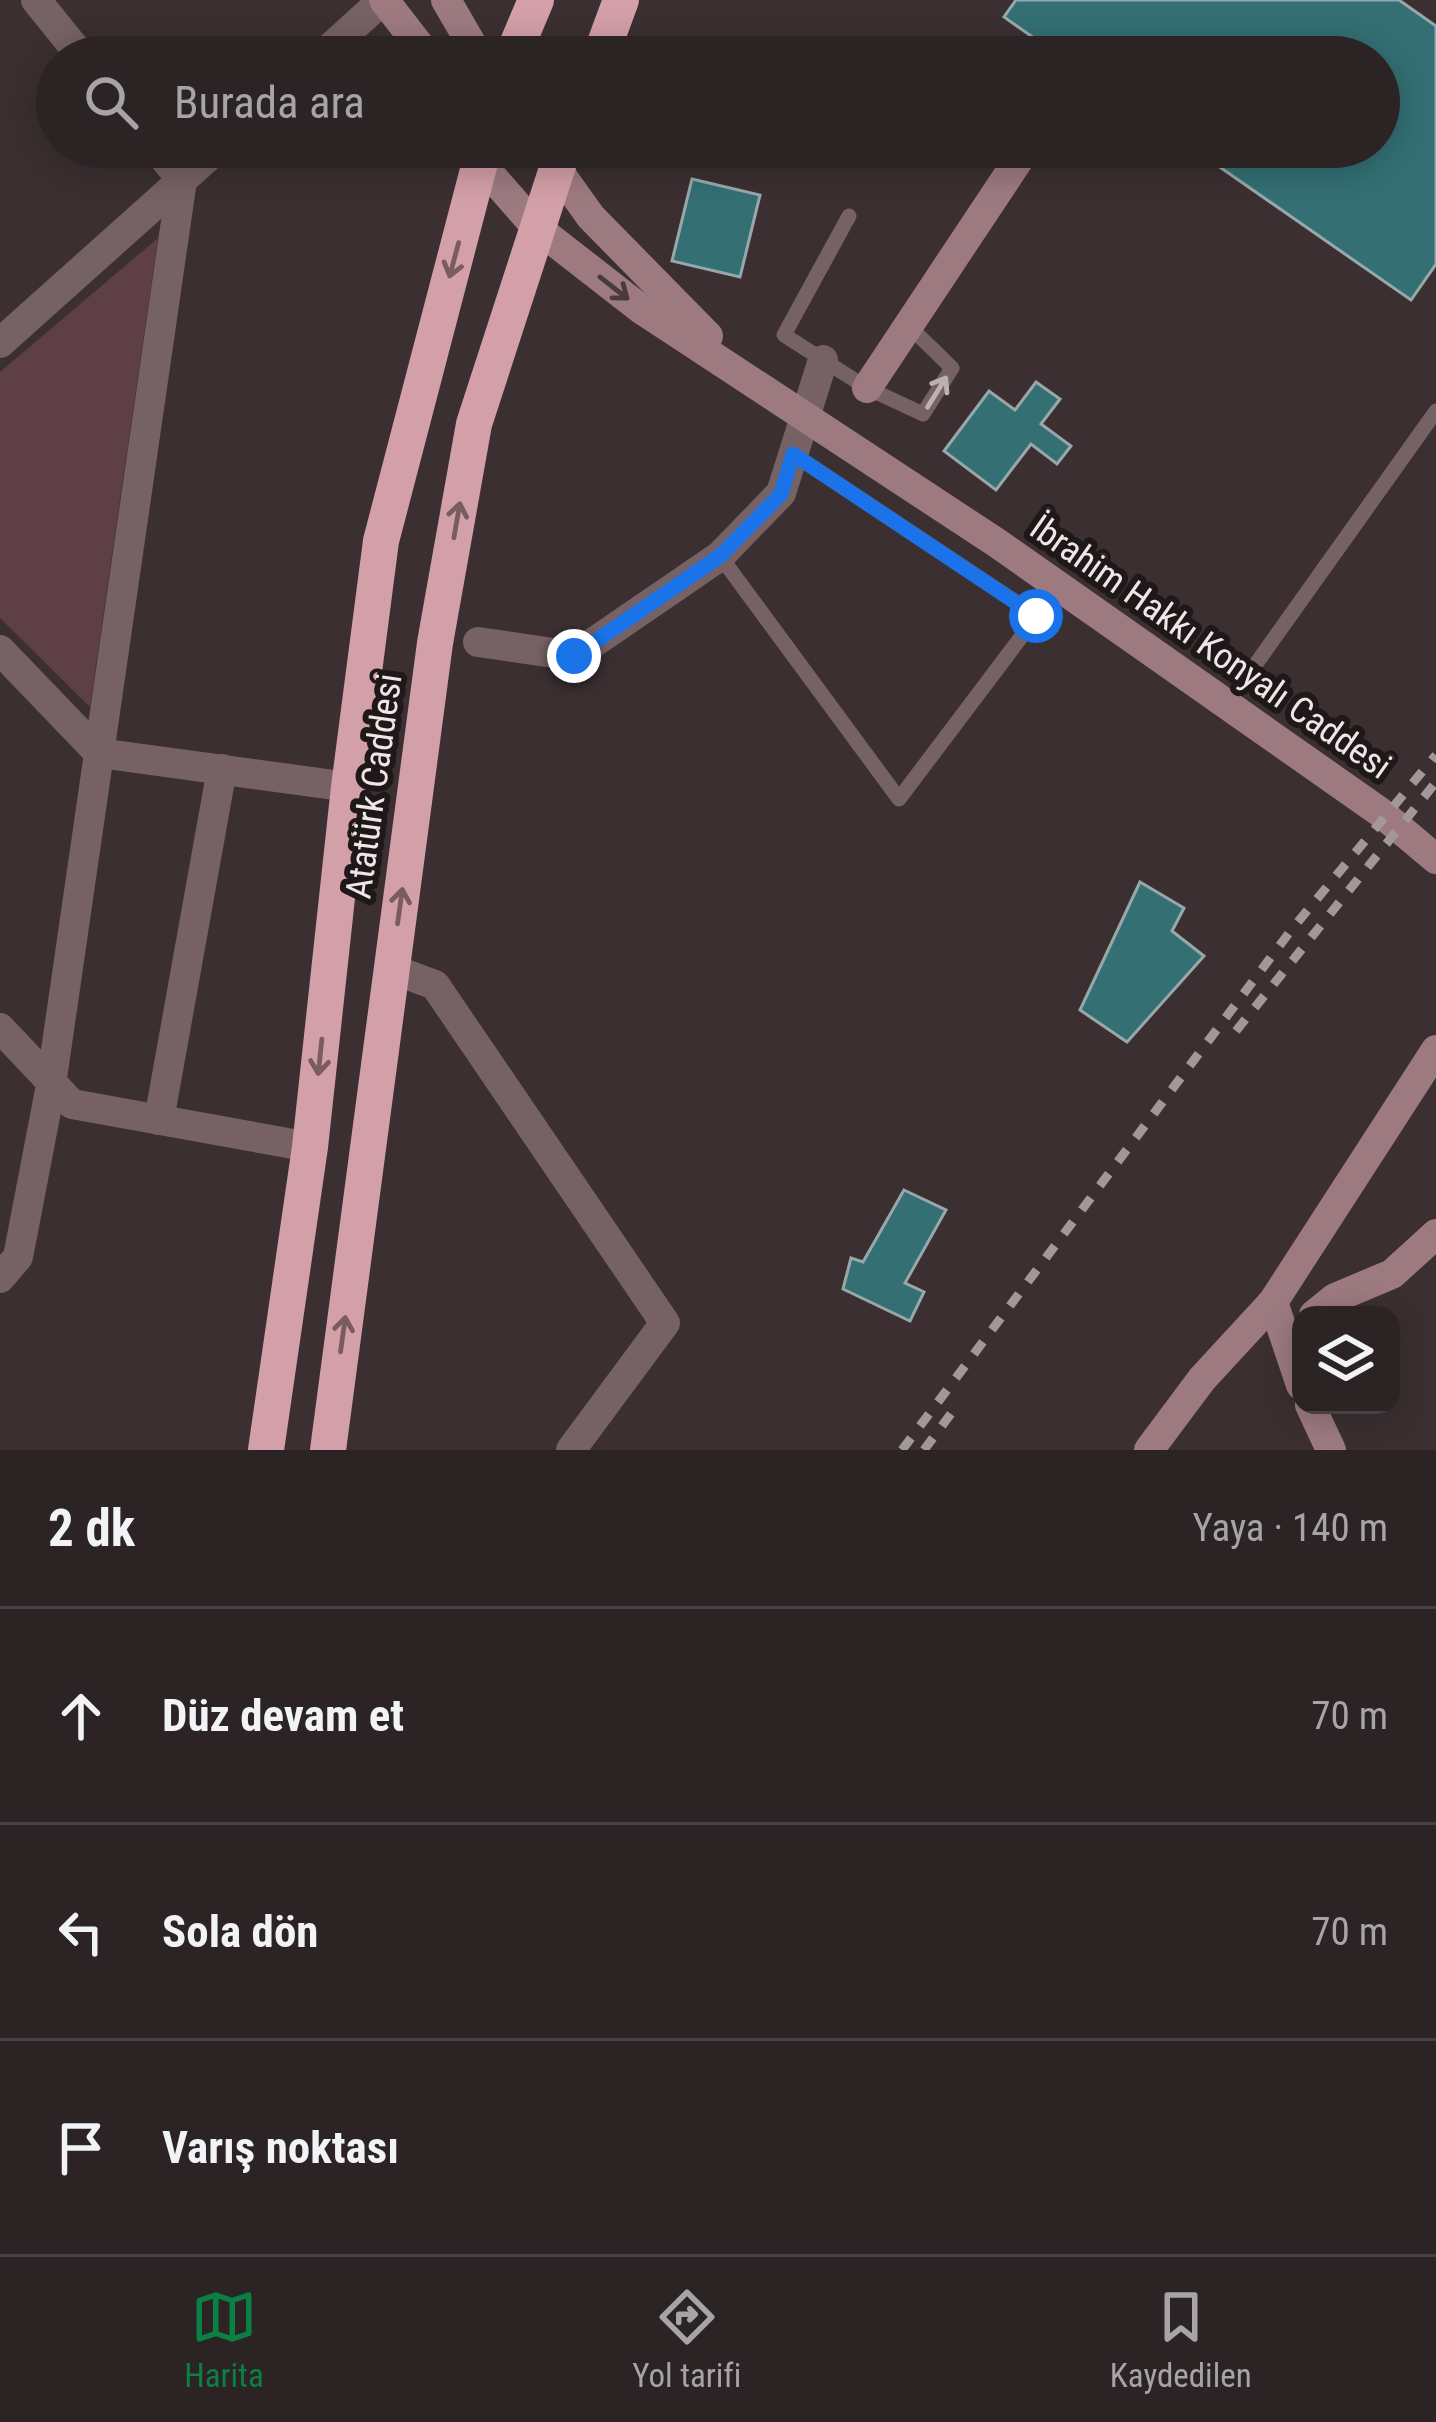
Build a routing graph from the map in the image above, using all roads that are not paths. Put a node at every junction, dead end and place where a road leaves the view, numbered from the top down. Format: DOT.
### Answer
graph roads {
  1 [pos="36,0"];
  2 [pos="384,0"];
  3 [pos="446,0"];
  4 [pos="536,0"];
  5 [pos="621,0"];
  6 [pos="65,36"];
  7 [pos="344,36"];
  8 [pos="412,36"];
  9 [pos="467,36"];
  10 [pos="521,36"];
  11 [pos="608,36"];
  12 [pos="172,168"];
  13 [pos="195,168"];
  14 [pos="475,168"];
  15 [pos="491,168"];
  16 [pos="551,168"];
  17 [pos="562,168"];
  18 [pos="1014,168"];
  19 [pos="182,180"];
  20 [pos="849,216"];
  21 [pos="537,228"];
  22 [pos="909,326"];
  23 [pos="0,343"];
  24 [pos="823,360"];
  25 [pos="867,388"];
  26 [pos="769,394"];
  27 [pos="1436,411"];
  28 [pos="805,416"];
  29 [pos="793,454"];
  30 [pos="720,556"];
  31 [pos="478,641"];
  32 [pos="0,650"];
  33 [pos="1253,668"];
  34 [pos="99,753"];
  35 [pos="222,769"];
  36 [pos="349,787"];
  37 [pos="1436,859"];
  38 [pos="392,968"];
  39 [pos="0,1028"];
  40 [pos="1436,1050"];
  41 [pos="51,1085"];
  42 [pos="159,1120"];
  43 [pos="310,1147"];
  44 [pos="1436,1234"];
  45 [pos="0,1279"];
  46 [pos="1273,1302"];
  47 [pos="1324,1306"];
  48 [pos="1292,1348"];
  49 [pos="1314,1414"];
  50 [pos="266,1450"];
  51 [pos="328,1450"];
  52 [pos="571,1450"];
  53 [pos="1149,1450"];
  54 [pos="1330,1450"];
  1 -- 6 [label="street"];
  2 -- 7 [label="street"];
  2 -- 8 [label="main road"];
  3 -- 9 [label="main road"];
  4 -- 10 [label="highway"];
  5 -- 11 [label="highway"];
  12 -- 19 [label="street"];
  13 -- 19 [label="street"];
  14 -- 36 [label="highway, Atatürk Caddesi, one-way"];
  15 -- 21 [label="main road"];
  16 -- 21 [label="highway, Atatürk Caddesi"];
  17 -- 26 [label="main road"];
  18 -- 22 [label="main road"];
  19 -- 23 [label="street"];
  19 -- 34 [label="street"];
  20 -- 24 [label="lane"];
  21 -- 26 [label="main road, one-way"];
  38 -- 21 [label="highway, Atatürk Caddesi, one-way"];
  22 -- 25 [label="main road"];
  25 -- 22 [label="lane, one-way"];
  24 -- 25 [label="lane"];
  24 -- 28 [label="street"];
  26 -- 28 [label="main road, İbrahim Hakkı Konyalı Caddesi"];
  27 -- 33 [label="lane"];
  28 -- 29 [label="street"];
  28 -- 37 [label="main road, İbrahim Hakkı Konyalı Caddesi"];
  29 -- 30 [label="street"];
  29 -- 30 [label="lane"];
  30 -- 31 [label="street"];
  32 -- 34 [label="street"];
  34 -- 35 [label="street"];
  34 -- 41 [label="street"];
  35 -- 36 [label="street"];
  35 -- 42 [label="street"];
  36 -- 43 [label="highway, Atatürk Caddesi, one-way"];
  51 -- 38 [label="highway, Atatürk Caddesi, one-way"];
  38 -- 52 [label="street"];
  39 -- 41 [label="street"];
  40 -- 46 [label="main road"];
  41 -- 42 [label="street"];
  41 -- 45 [label="street"];
  42 -- 43 [label="street"];
  43 -- 50 [label="highway, Atatürk Caddesi"];
  44 -- 47 [label="main road"];
  46 -- 48 [label="main road"];
  46 -- 53 [label="main road"];
  49 -- 54 [label="main road"];
}
